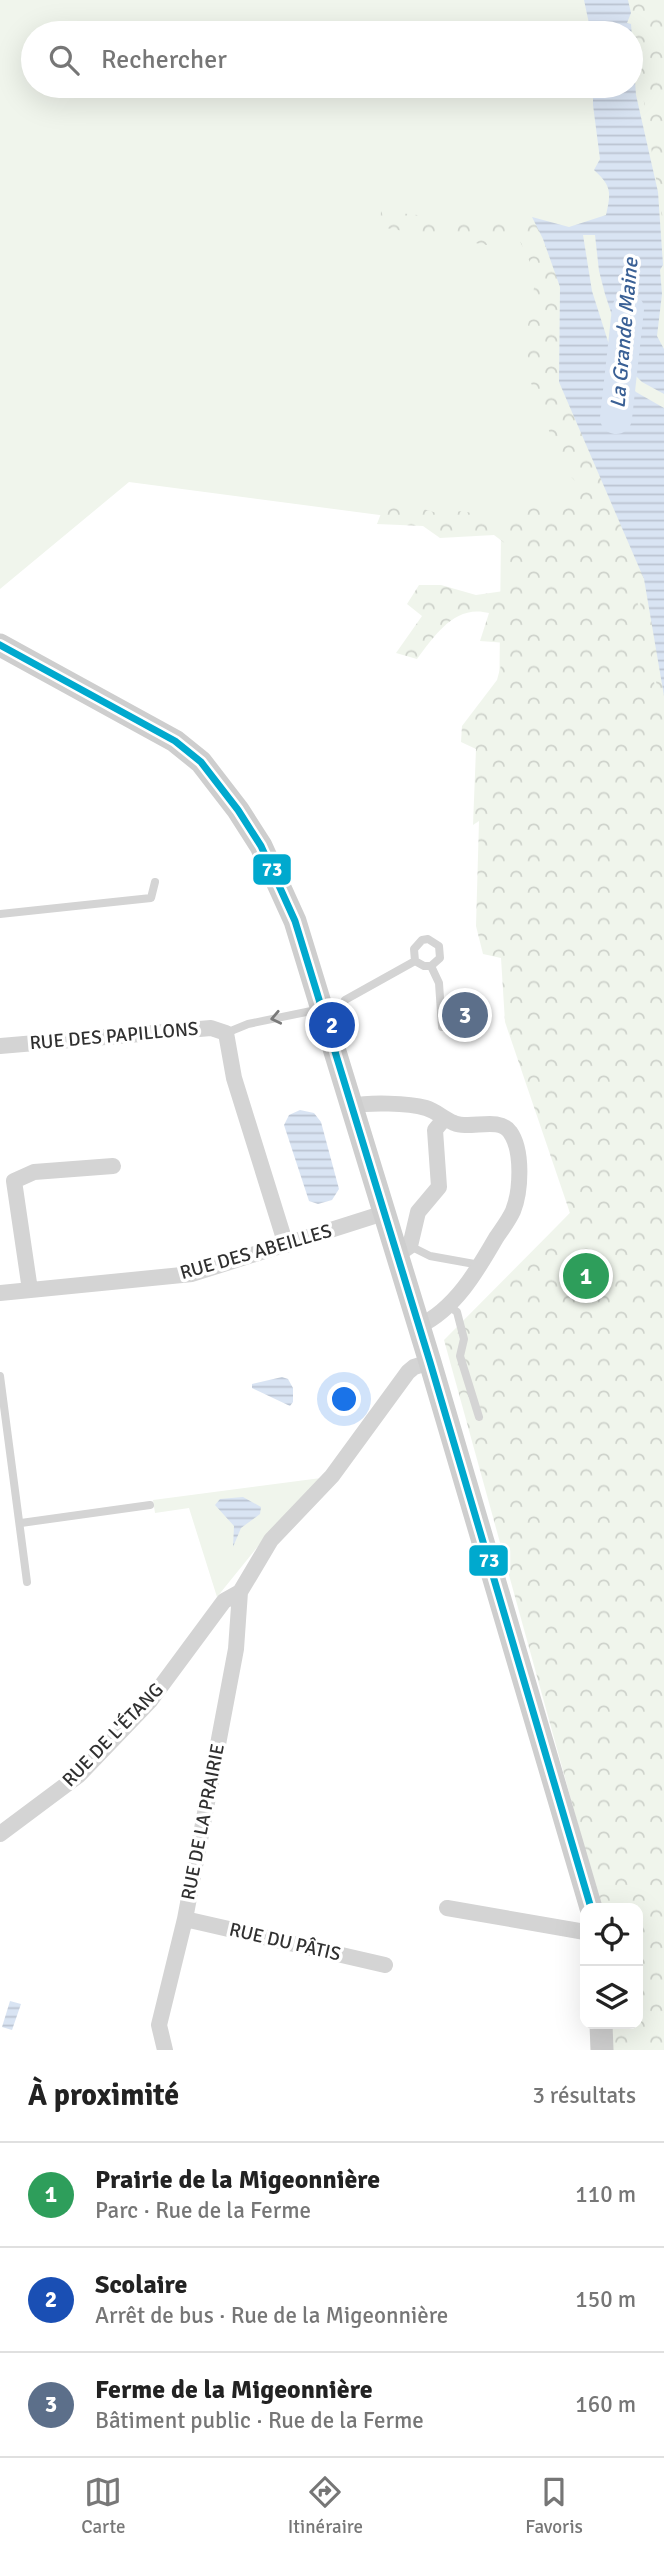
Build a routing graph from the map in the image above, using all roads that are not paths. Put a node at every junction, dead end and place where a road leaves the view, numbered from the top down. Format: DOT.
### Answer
graph roads {
  1 [pos="0,645"];
  2 [pos="155,882"];
  3 [pos="0,914"];
  4 [pos="415,961"];
  5 [pos="430,967"];
  6 [pos="345,1000"];
  7 [pos="325,1007"];
  8 [pos="442,1027"];
  9 [pos="226,1034"];
  10 [pos="0,1046"];
  11 [pos="351,1106"];
  12 [pos="444,1119"];
  13 [pos="113,1166"];
  14 [pos="384,1213"];
  15 [pos="286,1245"];
  16 [pos="403,1251"];
  17 [pos="480,1265"];
  18 [pos="30,1290"];
  19 [pos="0,1293"];
  20 [pos="448,1305"];
  21 [pos="419,1326"];
  22 [pos="430,1362"];
  23 [pos="0,1376"];
  24 [pos="479,1417"];
  25 [pos="150,1505"];
  26 [pos="21,1523"];
  27 [pos="27,1581"];
  28 [pos="240,1592"];
  29 [pos="0,1834"];
  30 [pos="590,1903"];
  31 [pos="447,1908"];
  32 [pos="185,1919"];
  33 [pos="580,1932"];
  34 [pos="384,1965"];
  35 [pos="601,2029"];
  36 [pos="165,2050"];
  37 [pos="602,2050"];
  1 -- 7 [label="street"];
  2 -- 3 [label="lane"];
  4 -- 5 [label="lane"];
  4 -- 5 [label="lane"];
  4 -- 6 [label="lane"];
  5 -- 8 [label="lane"];
  7 -- 9 [label="lane, one-way"];
  7 -- 11 [label="street"];
  9 -- 10 [label="street, RUE DES PAPILLONS"];
  9 -- 15 [label="street"];
  11 -- 12 [label="street"];
  11 -- 14 [label="street"];
  12 -- 16 [label="street"];
  12 -- 17 [label="street"];
  13 -- 18 [label="street"];
  14 -- 15 [label="street, RUE DES ABEILLES"];
  14 -- 16 [label="street"];
  15 -- 18 [label="street, RUE DES ABEILLES"];
  16 -- 17 [label="lane"];
  16 -- 21 [label="street"];
  17 -- 20 [label="street"];
  18 -- 19 [label="street, RUE DES ABEILLES"];
  20 -- 21 [label="street"];
  20 -- 24 [label="lane"];
  21 -- 22 [label="street"];
  22 -- 28 [label="street"];
  22 -- 30 [label="street"];
  23 -- 26 [label="lane"];
  25 -- 26 [label="lane"];
  26 -- 27 [label="lane"];
  28 -- 29 [label="street, RUE DE L'ÉTANG"];
  28 -- 32 [label="street, RUE DE LA PRAIRIE"];
  31 -- 33 [label="street"];
  32 -- 34 [label="street, RUE DU PÂTIS"];
  32 -- 36 [label="street, RUE DE LA PRAIRIE"];
  35 -- 37 [label="street"];
}
